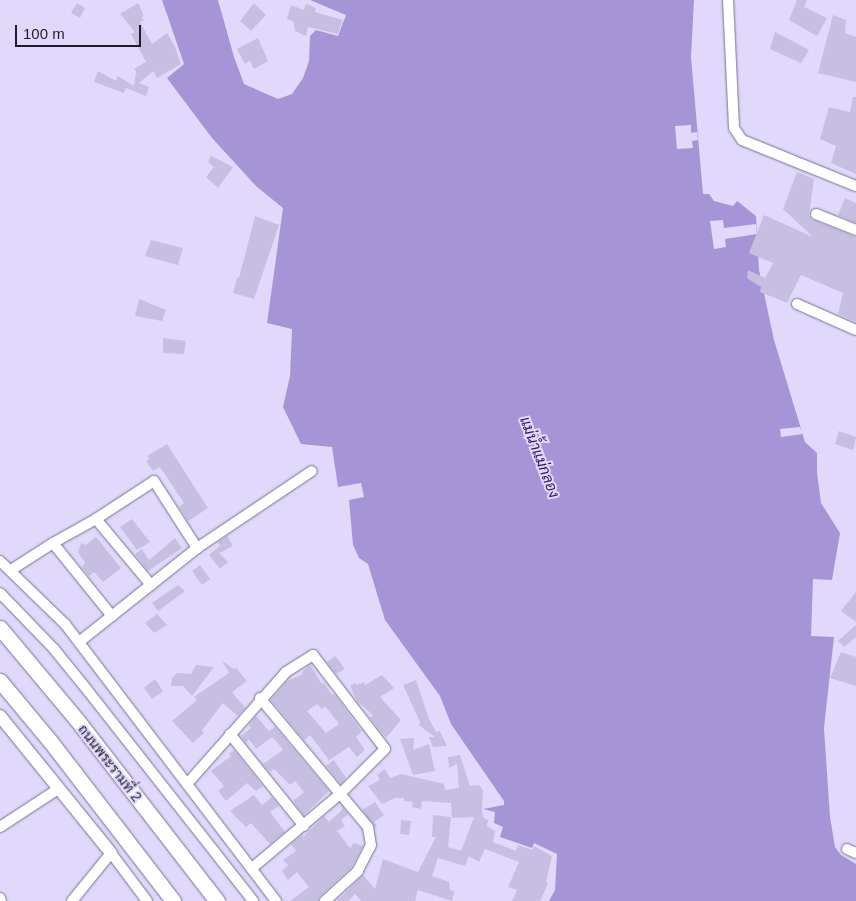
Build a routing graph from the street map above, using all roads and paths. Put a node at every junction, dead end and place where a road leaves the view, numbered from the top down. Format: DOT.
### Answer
graph roads {
  1 [pos="728,0"];
  2 [pos="856,186"];
  3 [pos="816,214"];
  4 [pos="856,230"];
  5 [pos="796,304"];
  6 [pos="856,330"];
  7 [pos="312,471"];
  8 [pos="96,519"];
  9 [pos="53,543"];
  10 [pos="197,548"];
  11 [pos="0,561"];
  12 [pos="11,570"];
  13 [pos="151,585"];
  14 [pos="0,592"];
  15 [pos="112,616"];
  16 [pos="0,628"];
  17 [pos="78,642"];
  18 [pos="0,681"];
  19 [pos="260,698"];
  20 [pos="1,719"];
  21 [pos="230,734"];
  22 [pos="187,784"];
  23 [pos="58,789"];
  24 [pos="340,794"];
  25 [pos="304,826"];
  26 [pos="0,827"];
  27 [pos="111,853"];
  28 [pos="252,868"];
  29 [pos="72,901"];
  30 [pos="147,901"];
  31 [pos="173,901"];
  32 [pos="218,901"];
  33 [pos="253,901"];
  34 [pos="276,901"];
  35 [pos="325,901"];
  1 -- 2 [label="street"];
  3 -- 4 [label="street"];
  5 -- 6 [label="street"];
  7 -- 10 [label="street"];
  8 -- 9 [label="street"];
  8 -- 10 [label="street"];
  8 -- 13 [label="street"];
  9 -- 12 [label="street"];
  9 -- 15 [label="street"];
  10 -- 13 [label="street"];
  11 -- 12 [label="street"];
  12 -- 17 [label="street"];
  13 -- 15 [label="street"];
  14 -- 33 [label="street"];
  15 -- 17 [label="street"];
  16 -- 32 [label="highway, ถนนพระรามที่ 2"];
  17 -- 22 [label="street"];
  18 -- 31 [label="highway"];
  19 -- 21 [label="street"];
  19 -- 24 [label="street"];
  19 -- 24 [label="street"];
  20 -- 23 [label="main road"];
  21 -- 22 [label="street"];
  21 -- 25 [label="street"];
  22 -- 28 [label="street"];
  23 -- 26 [label="street"];
  23 -- 27 [label="main road"];
  24 -- 25 [label="street"];
  24 -- 35 [label="street"];
  25 -- 28 [label="street"];
  27 -- 29 [label="street"];
  27 -- 30 [label="street"];
  28 -- 34 [label="street"];
}
